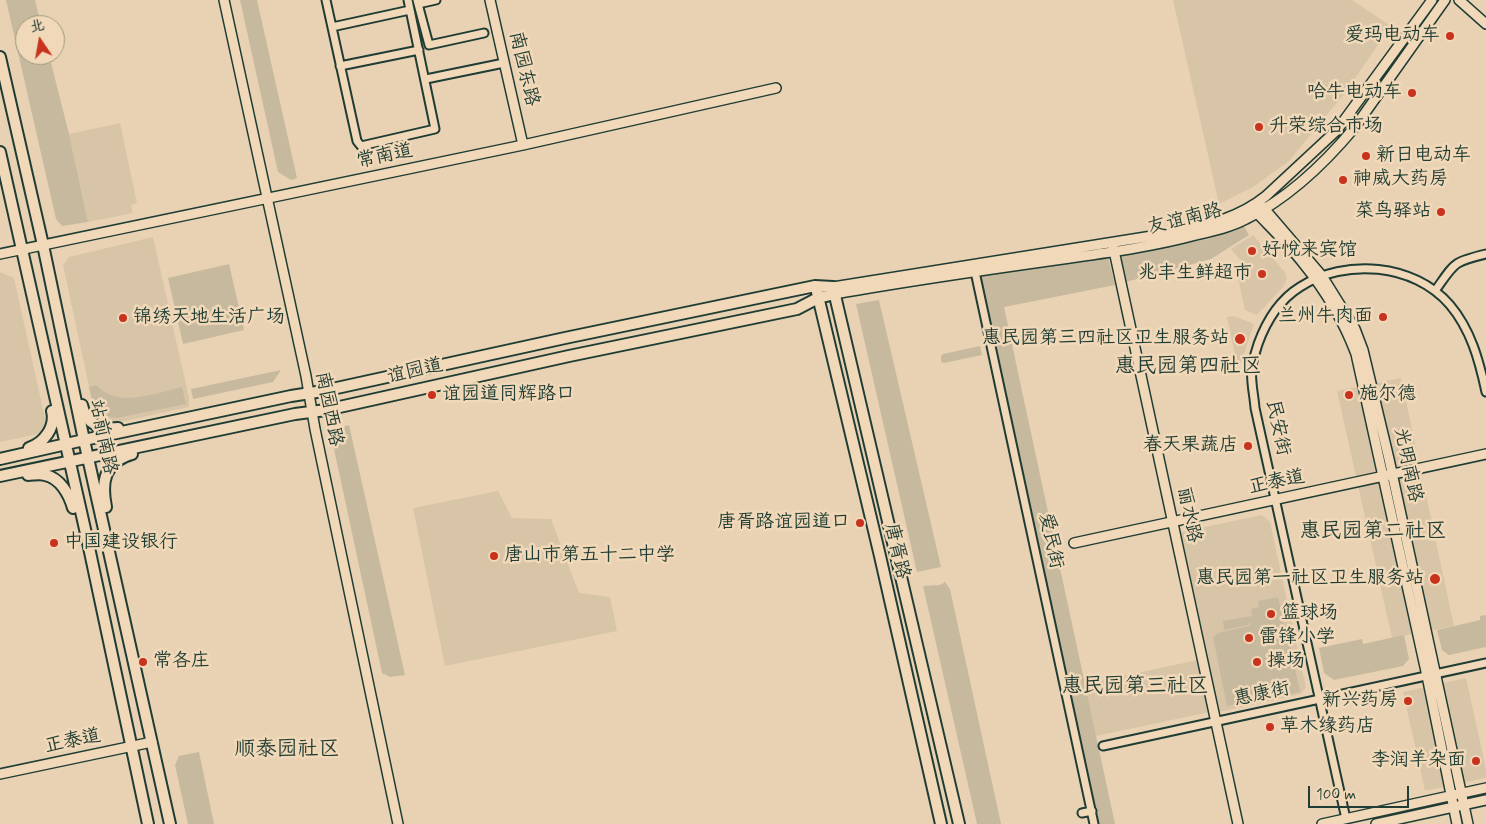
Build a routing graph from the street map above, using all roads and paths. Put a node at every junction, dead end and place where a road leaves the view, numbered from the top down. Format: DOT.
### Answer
graph roads {
  1 [pos="224,0"];
  2 [pos="326,0"];
  3 [pos="408,0"];
  4 [pos="436,0"];
  5 [pos="490,0"];
  6 [pos="1432,0"];
  7 [pos="1445,0"];
  8 [pos="1460,0"];
  9 [pos="418,2"];
  10 [pos="410,10"];
  11 [pos="1486,24"];
  12 [pos="332,27"];
  13 [pos="484,34"];
  14 [pos="419,50"];
  15 [pos="0,57"];
  16 [pos="504,63"];
  17 [pos="340,66"];
  18 [pos="426,79"];
  19 [pos="776,88"];
  20 [pos="523,145"];
  21 [pos="0,152"];
  22 [pos="268,198"];
  23 [pos="1258,208"];
  24 [pos="43,245"];
  25 [pos="1113,247"];
  26 [pos="21,249"];
  27 [pos="0,254"];
  28 [pos="1486,254"];
  29 [pos="974,268"];
  30 [pos="1318,277"];
  31 [pos="815,286"];
  32 [pos="834,291"];
  33 [pos="1435,291"];
  34 [pos="818,298"];
  35 [pos="70,374"];
  36 [pos="50,378"];
  37 [pos="1486,392"];
  38 [pos="309,394"];
  39 [pos="312,412"];
  40 [pos="158,425"];
  41 [pos="84,440"];
  42 [pos="161,442"];
  43 [pos="65,444"];
  44 [pos="1486,454"];
  45 [pos="88,458"];
  46 [pos="0,459"];
  47 [pos="69,461"];
  48 [pos="1392,475"];
  49 [pos="2,476"];
  50 [pos="1383,477"];
  51 [pos="1276,500"];
  52 [pos="1173,522"];
  53 [pos="106,535"];
  54 [pos="87,538"];
  55 [pos="1074,544"];
  56 [pos="1486,664"];
  57 [pos="1431,675"];
  58 [pos="1320,699"];
  59 [pos="1216,721"];
  60 [pos="152,742"];
  61 [pos="131,746"];
  62 [pos="1103,746"];
  63 [pos="0,774"];
  64 [pos="1486,788"];
  65 [pos="1457,794"];
  66 [pos="1486,800"];
  67 [pos="1464,805"];
  68 [pos="1454,807"];
  69 [pos="1092,811"];
  70 [pos="1082,813"];
  71 [pos="1346,819"];
  72 [pos="148,824"];
  73 [pos="170,824"];
  74 [pos="398,824"];
  75 [pos="941,824"];
  76 [pos="958,824"];
  77 [pos="1094,824"];
  78 [pos="1238,824"];
  79 [pos="1322,824"];
  80 [pos="1376,824"];
  81 [pos="1457,824"];
  82 [pos="1468,824"];
  1 -- 22 [label="street, 南园西路"];
  2 -- 12 [label="street"];
  3 -- 10 [label="street"];
  4 -- 9 [label="street"];
  5 -- 16 [label="street, 南园东路"];
  6 -- 23 [label="street, 友谊南路"];
  7 -- 23 [label="street, 友谊南路"];
  8 -- 11 [label="street"];
  9 -- 13 [label="street"];
  10 -- 12 [label="street"];
  10 -- 14 [label="street"];
  12 -- 17 [label="street"];
  14 -- 17 [label="street"];
  14 -- 18 [label="street"];
  15 -- 24 [label="main road, 站前南路"];
  16 -- 18 [label="street"];
  16 -- 20 [label="street, 南园东路"];
  17 -- 18 [label="street"];
  19 -- 20 [label="street, 常南道"];
  20 -- 22 [label="street, 常南道"];
  21 -- 26 [label="main road, 站前南路"];
  22 -- 24 [label="street, 常南道"];
  22 -- 38 [label="street, 南园西路"];
  23 -- 25 [label="street, 友谊南路"];
  23 -- 30 [label="street, 光明南路"];
  24 -- 26 [label="street, 常南道"];
  24 -- 35 [label="main road, 站前南路"];
  25 -- 29 [label="street, 友谊南路"];
  25 -- 52 [label="street, 丽水路"];
  26 -- 27 [label="street, 常南道"];
  26 -- 36 [label="main road, 站前南路"];
  28 -- 33 [label="street"];
  29 -- 32 [label="street, 友谊南路"];
  29 -- 69 [label="street, 爱民街"];
  30 -- 33 [label="street"];
  30 -- 48 [label="street, 光明南路"];
  30 -- 50 [label="street, 光明南路"];
  30 -- 51 [label="street, 民安街"];
  31 -- 32 [label="main road, 谊园道"];
  31 -- 34 [label="main road, 唐胥路"];
  31 -- 38 [label="main road, 谊园道"];
  32 -- 34 [label="main road, 谊园道"];
  32 -- 76 [label="main road, 唐胥路"];
  33 -- 37 [label="street"];
  34 -- 39 [label="main road, 谊园道"];
  34 -- 75 [label="main road, 唐胥路"];
  35 -- 40 [label="main road"];
  35 -- 41 [label="main road, 站前南路"];
  36 -- 43 [label="main road, 站前南路"];
  36 -- 46 [label="main road"];
  38 -- 39 [label="street, 南园西路"];
  38 -- 40 [label="main road, 谊园道"];
  39 -- 42 [label="main road, 谊园道"];
  39 -- 74 [label="street, 南园西路"];
  40 -- 41 [label="main road, 谊园道"];
  41 -- 43 [label="main road, 谊园道"];
  41 -- 45 [label="main road, 站前南路"];
  42 -- 45 [label="main road, 谊园道"];
  42 -- 53 [label="main road"];
  43 -- 46 [label="main road, 谊园道"];
  43 -- 47 [label="main road, 站前南路"];
  44 -- 48 [label="street, 正泰道"];
  45 -- 47 [label="main road, 谊园道"];
  45 -- 53 [label="main road, 站前南路"];
  47 -- 49 [label="main road, 谊园道"];
  47 -- 54 [label="main road, 站前南路"];
  48 -- 50 [label="street, 正泰道"];
  48 -- 57 [label="street, 光明南路"];
  49 -- 54 [label="main road"];
  50 -- 51 [label="street, 正泰道"];
  50 -- 57 [label="street, 光明南路"];
  51 -- 52 [label="street, 正泰道"];
  51 -- 58 [label="street, 民安街"];
  52 -- 55 [label="street, 正泰道"];
  52 -- 59 [label="street, 丽水路"];
  53 -- 60 [label="main road, 站前南路"];
  54 -- 61 [label="main road, 站前南路"];
  56 -- 57 [label="street, 惠康街"];
  57 -- 58 [label="street, 惠康街"];
  57 -- 65 [label="street, 光明南路"];
  58 -- 59 [label="street, 惠康街"];
  58 -- 71 [label="street, 民安街"];
  59 -- 62 [label="street, 惠康街"];
  59 -- 78 [label="street, 丽水路"];
  60 -- 61 [label="street, 正泰道"];
  60 -- 73 [label="main road, 站前南路"];
  61 -- 63 [label="street, 正泰道"];
  61 -- 72 [label="main road, 站前南路"];
  64 -- 65 [label="street"];
  65 -- 67 [label="street, 光明南路"];
  65 -- 68 [label="street, 光明南路"];
  65 -- 71 [label="street"];
  66 -- 67 [label="street"];
  67 -- 68 [label="street"];
  67 -- 82 [label="street, 光明南路"];
  68 -- 80 [label="street"];
  68 -- 81 [label="street, 光明南路"];
  69 -- 70 [label="street"];
  69 -- 77 [label="street, 爱民街"];
  71 -- 79 [label="street"];
}
